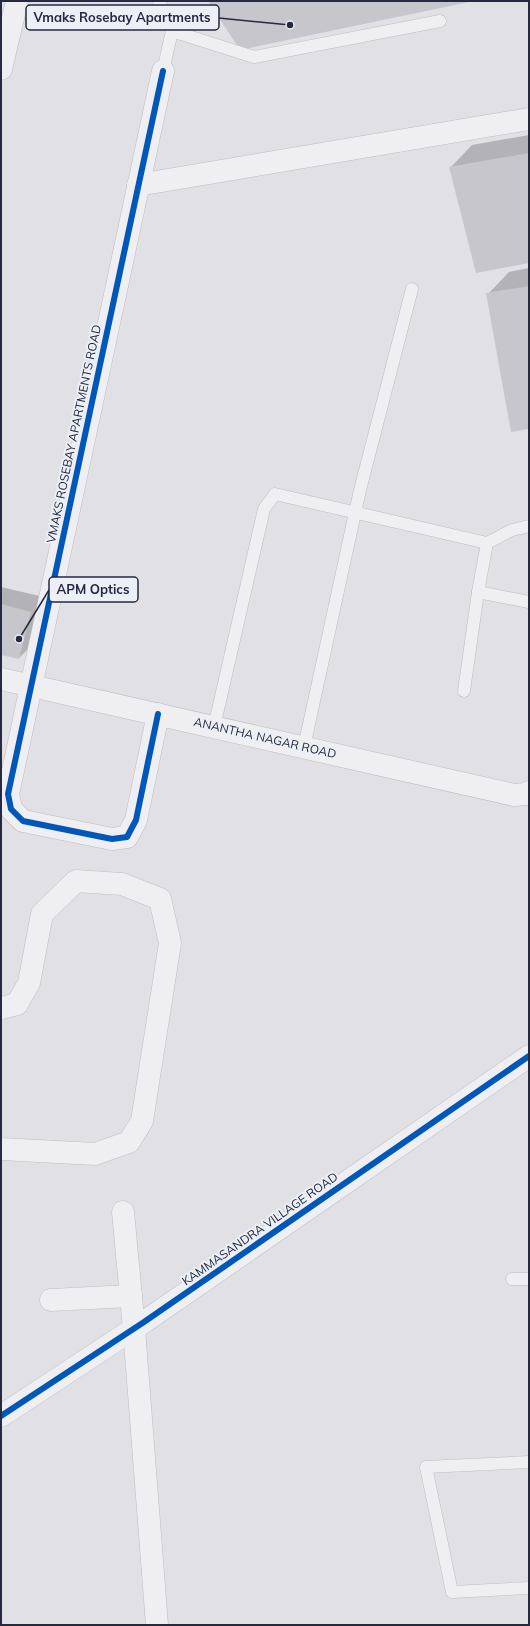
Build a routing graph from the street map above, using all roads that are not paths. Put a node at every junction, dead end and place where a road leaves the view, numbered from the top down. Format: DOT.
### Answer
graph roads {
  1 [pos="17,1"];
  2 [pos="159,1"];
  3 [pos="440,22"];
  4 [pos="172,31"];
  5 [pos="1,69"];
  6 [pos="163,71"];
  7 [pos="529,119"];
  8 [pos="138,185"];
  9 [pos="412,289"];
  10 [pos="356,513"];
  11 [pos="529,526"];
  12 [pos="487,543"];
  13 [pos="478,592"];
  14 [pos="529,602"];
  15 [pos="1,679"];
  16 [pos="32,686"];
  17 [pos="464,691"];
  18 [pos="158,714"];
  19 [pos="214,727"];
  20 [pos="304,747"];
  21 [pos="529,792"];
  22 [pos="1,1008"];
  23 [pos="529,1056"];
  24 [pos="1,1149"];
  25 [pos="123,1212"];
  26 [pos="512,1279"];
  27 [pos="529,1279"];
  28 [pos="131,1296"];
  29 [pos="52,1300"];
  30 [pos="134,1329"];
  31 [pos="1,1416"];
  32 [pos="529,1462"];
  33 [pos="529,1588"];
  34 [pos="157,1625"];
  1 -- 5 [label="street"];
  2 -- 4 [label="lane"];
  3 -- 4 [label="lane"];
  4 -- 6 [label="lane"];
  6 -- 8 [label="street, VMAKS ROSEBAY APARTMENTS ROAD"];
  7 -- 8 [label="street"];
  8 -- 16 [label="street, VMAKS ROSEBAY APARTMENTS ROAD"];
  9 -- 10 [label="lane"];
  10 -- 12 [label="lane"];
  10 -- 19 [label="lane"];
  10 -- 20 [label="lane"];
  11 -- 12 [label="lane"];
  12 -- 13 [label="lane"];
  13 -- 14 [label="lane"];
  13 -- 17 [label="lane"];
  15 -- 16 [label="street, ANANTHA NAGAR ROAD"];
  16 -- 18 [label="street, ANANTHA NAGAR ROAD"];
  16 -- 18 [label="street, VMAKS ROSEBAY APARTMENTS ROAD"];
  18 -- 19 [label="street, ANANTHA NAGAR ROAD"];
  19 -- 20 [label="street, ANANTHA NAGAR ROAD"];
  20 -- 21 [label="street, ANANTHA NAGAR ROAD"];
  22 -- 24 [label="street"];
  23 -- 30 [label="street, KAMMASANDRA VILLAGE ROAD"];
  25 -- 28 [label="street"];
  26 -- 27 [label="lane"];
  28 -- 29 [label="street"];
  28 -- 30 [label="street"];
  30 -- 31 [label="street, KAMMASANDRA VILLAGE ROAD"];
  30 -- 34 [label="street"];
  32 -- 33 [label="lane"];
}
